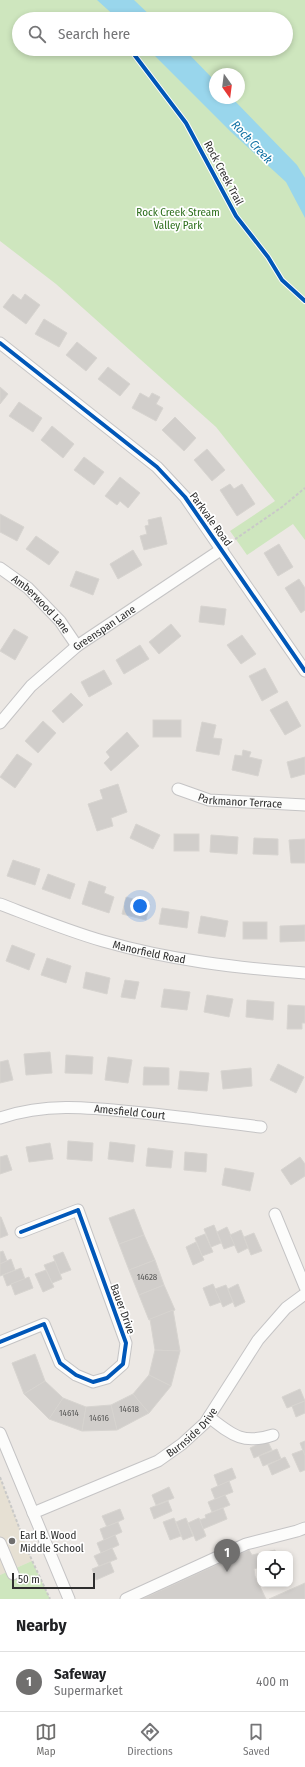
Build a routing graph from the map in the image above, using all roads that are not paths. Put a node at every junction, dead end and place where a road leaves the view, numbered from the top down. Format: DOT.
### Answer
graph roads {
  1 [pos="0,343"];
  2 [pos="222,549"];
  3 [pos="0,568"];
  4 [pos="76,646"];
  5 [pos="305,670"];
  6 [pos="0,723"];
  7 [pos="178,789"];
  8 [pos="305,806"];
  9 [pos="0,904"];
  10 [pos="305,973"];
  11 [pos="0,1118"];
  12 [pos="261,1127"];
  13 [pos="275,1214"];
  14 [pos="20,1232"];
  15 [pos="305,1287"];
  16 [pos="305,1294"];
  17 [pos="0,1342"];
  18 [pos="209,1417"];
  19 [pos="0,1433"];
  20 [pos="273,1436"];
  21 [pos="33,1513"];
  22 [pos="305,1528"];
  23 [pos="0,1543"];
  24 [pos="13,1574"];
  25 [pos="69,1599"];
  26 [pos="126,1599"];
  1 -- 2 [label="street, Parkvale Road"];
  2 -- 4 [label="street, Greenspan Lane"];
  2 -- 5 [label="street, Parkvale Road"];
  3 -- 4 [label="street, Amberwood Lane"];
  4 -- 6 [label="street, Greenspan Lane"];
  7 -- 8 [label="street, Parkmanor Terrace"];
  9 -- 10 [label="street, Manorfield Road"];
  11 -- 12 [label="street, Amesfield Court"];
  13 -- 15 [label="street"];
  14 -- 17 [label="street, Bauer Drive"];
  16 -- 18 [label="street, Burnside Drive"];
  18 -- 20 [label="street"];
  18 -- 21 [label="street, Burnside Drive"];
  19 -- 21 [label="street"];
  21 -- 25 [label="street"];
  22 -- 26 [label="street"];
  23 -- 24 [label="street"];
}
